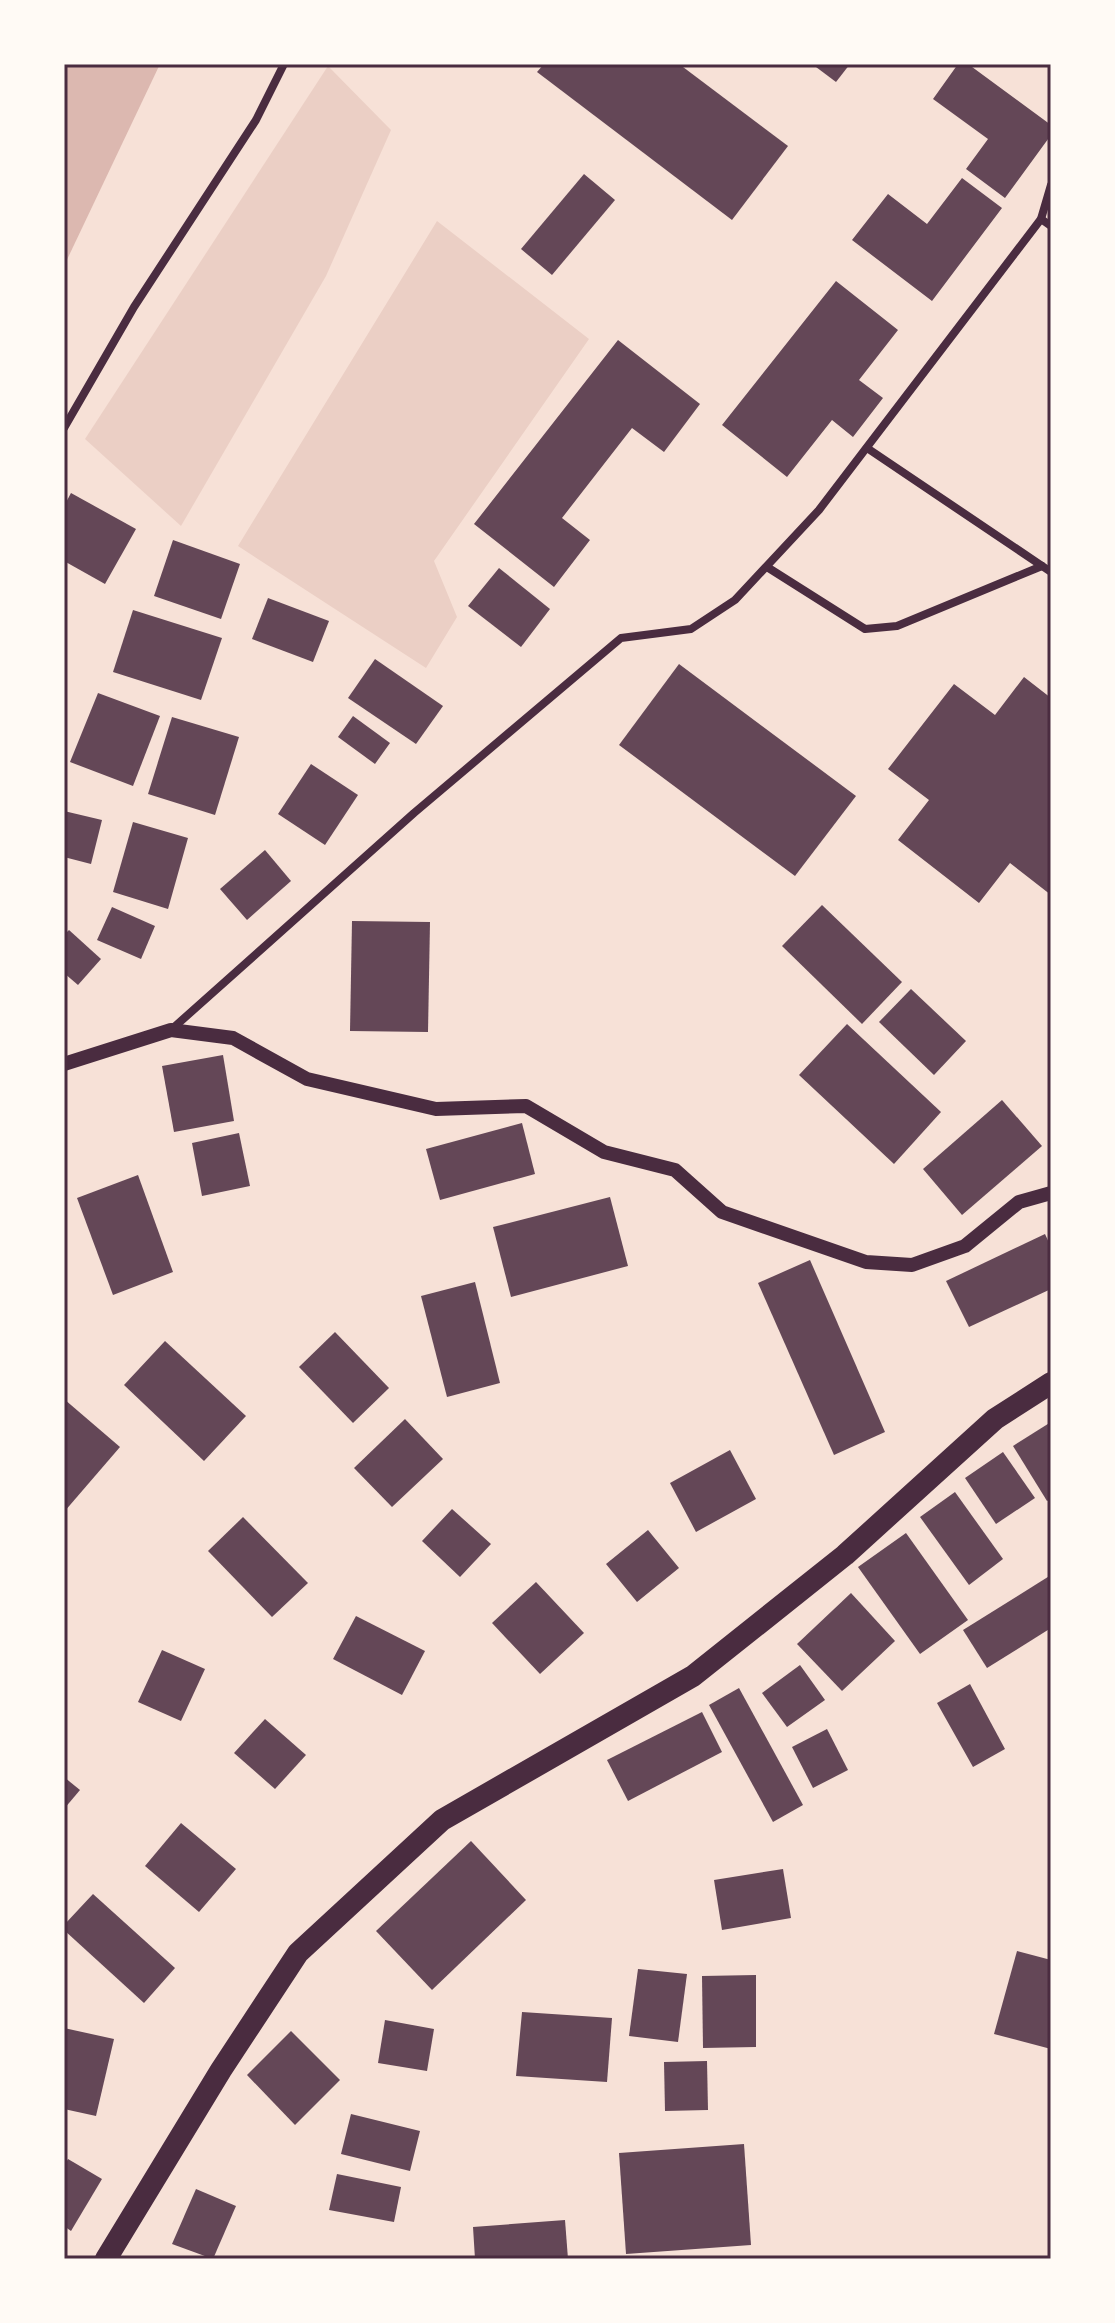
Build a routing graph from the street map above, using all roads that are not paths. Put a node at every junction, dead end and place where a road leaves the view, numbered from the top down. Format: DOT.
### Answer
graph roads {
  1 [pos="284,64"];
  2 [pos="1051,185"];
  3 [pos="1041,219"];
  4 [pos="1051,226"];
  5 [pos="64,428"];
  6 [pos="867,448"];
  7 [pos="1042,566"];
  8 [pos="767,567"];
  9 [pos="1051,572"];
  10 [pos="171,1030"];
  11 [pos="64,1064"];
  12 [pos="1051,1193"];
  13 [pos="1051,1383"];
  14 [pos="106,2259"];
  1 -- 5 [label="street"];
  2 -- 3 [label="street"];
  3 -- 4 [label="street"];
  3 -- 6 [label="street"];
  6 -- 7 [label="street"];
  6 -- 8 [label="street"];
  7 -- 8 [label="street"];
  7 -- 9 [label="street"];
  8 -- 10 [label="street"];
  10 -- 11 [label="street"];
  10 -- 12 [label="street"];
  13 -- 14 [label="highway"];
}
